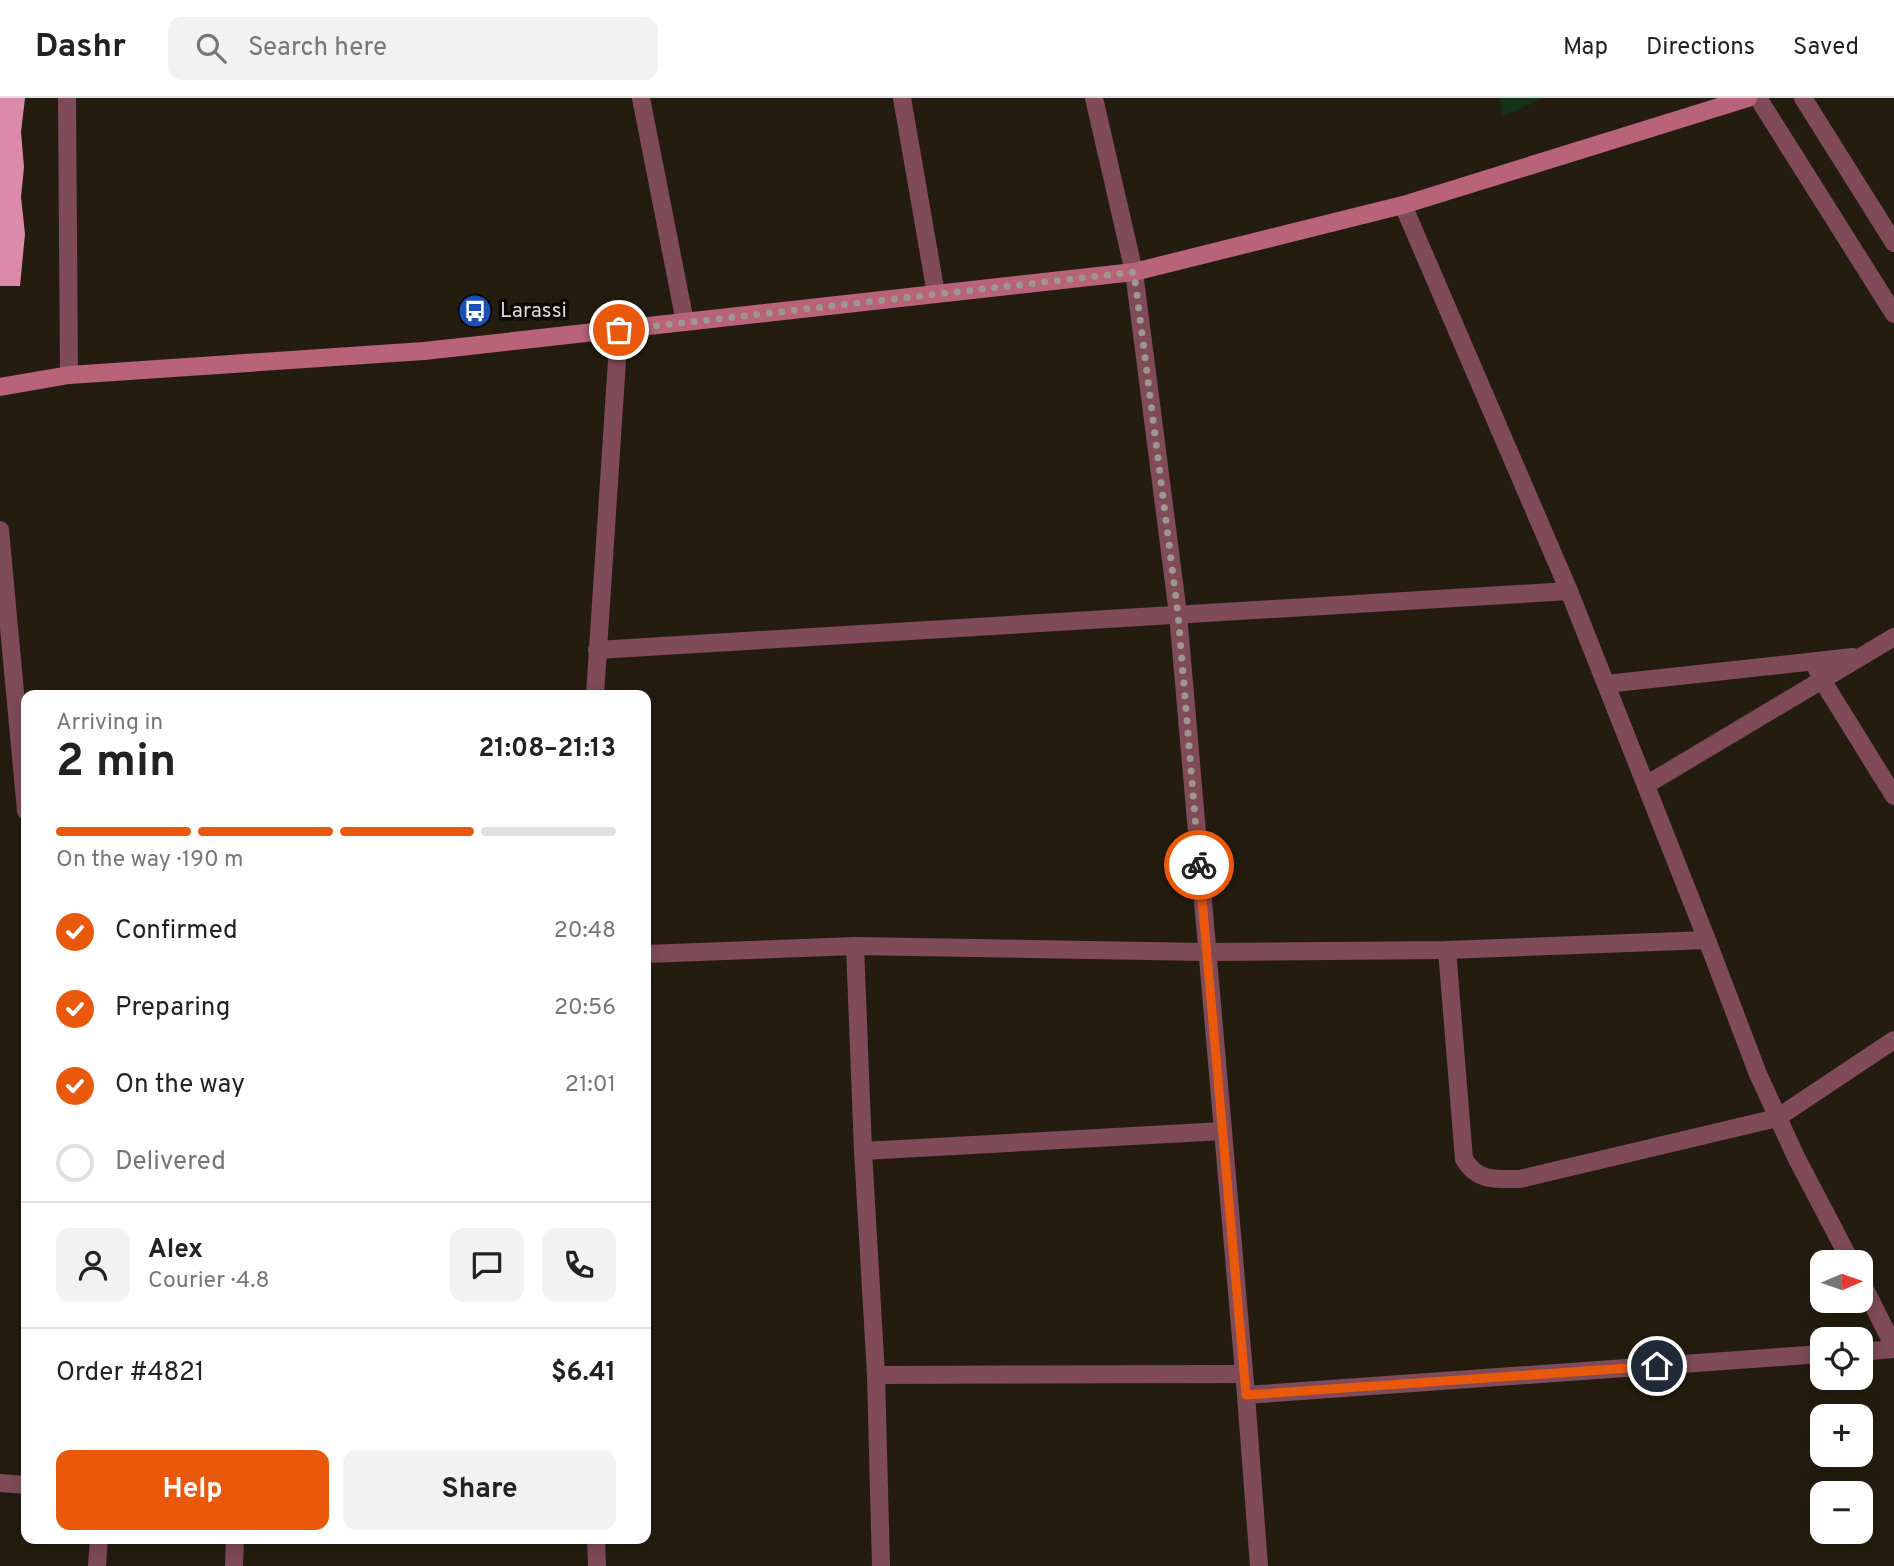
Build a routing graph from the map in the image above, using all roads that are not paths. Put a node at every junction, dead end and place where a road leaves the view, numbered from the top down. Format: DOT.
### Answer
graph roads {
  1 [pos="67,98"];
  2 [pos="640,98"];
  3 [pos="902,98"];
  4 [pos="1094,98"];
  5 [pos="1748,98"];
  6 [pos="1758,98"];
  7 [pos="1803,98"];
  8 [pos="1403,205"];
  9 [pos="1894,243"];
  10 [pos="1134,272"];
  11 [pos="936,294"];
  12 [pos="1894,314"];
  13 [pos="685,322"];
  14 [pos="619,330"];
  15 [pos="69,374"];
  16 [pos="0,387"];
  17 [pos="0,530"];
  18 [pos="1569,591"];
  19 [pos="1178,614"];
  20 [pos="1894,637"];
  21 [pos="597,650"];
  22 [pos="1860,656"];
  23 [pos="1815,662"];
  24 [pos="1822,680"];
  25 [pos="1606,684"];
  26 [pos="595,690"];
  27 [pos="21,757"];
  28 [pos="1646,785"];
  29 [pos="1894,796"];
  30 [pos="1707,940"];
  31 [pos="855,946"];
  32 [pos="1447,950"];
  33 [pos="1206,952"];
  34 [pos="651,954"];
  35 [pos="1894,1040"];
  36 [pos="1777,1118"];
  37 [pos="1223,1131"];
  38 [pos="863,1151"];
  39 [pos="1845,1250"];
  40 [pos="1873,1305"];
  41 [pos="1894,1348"];
  42 [pos="1873,1350"];
  43 [pos="1810,1355"];
  44 [pos="1244,1374"];
  45 [pos="876,1375"];
  46 [pos="1246,1395"];
  47 [pos="0,1483"];
  48 [pos="21,1485"];
  49 [pos="99,1544"];
  50 [pos="234,1544"];
  51 [pos="596,1544"];
  52 [pos="97,1566"];
  53 [pos="234,1566"];
  54 [pos="597,1566"];
  55 [pos="881,1566"];
  56 [pos="1259,1566"];
  1 -- 15 [label="street"];
  2 -- 13 [label="street"];
  3 -- 11 [label="street"];
  4 -- 10 [label="street"];
  5 -- 8 [label="street"];
  6 -- 12 [label="street"];
  7 -- 9 [label="street"];
  8 -- 10 [label="street"];
  8 -- 18 [label="street"];
  10 -- 11 [label="street"];
  10 -- 19 [label="street"];
  11 -- 13 [label="street"];
  13 -- 14 [label="street"];
  14 -- 15 [label="street"];
  14 -- 21 [label="street"];
  15 -- 16 [label="street"];
  17 -- 27 [label="street"];
  18 -- 19 [label="street"];
  18 -- 25 [label="street"];
  19 -- 21 [label="street"];
  19 -- 33 [label="street"];
  20 -- 22 [label="street"];
  21 -- 26 [label="street"];
  22 -- 23 [label="street"];
  22 -- 24 [label="street"];
  23 -- 24 [label="street"];
  23 -- 25 [label="street"];
  24 -- 28 [label="street"];
  24 -- 29 [label="street"];
  25 -- 28 [label="street"];
  28 -- 30 [label="street"];
  30 -- 32 [label="street"];
  30 -- 36 [label="street"];
  31 -- 33 [label="street"];
  31 -- 34 [label="street"];
  31 -- 38 [label="street"];
  32 -- 33 [label="street"];
  32 -- 36 [label="street"];
  33 -- 37 [label="street"];
  35 -- 36 [label="street"];
  36 -- 39 [label="street"];
  37 -- 38 [label="street"];
  37 -- 44 [label="street"];
  38 -- 45 [label="street"];
  40 -- 41 [label="street"];
  41 -- 42 [label="street"];
  43 -- 46 [label="street"];
  44 -- 45 [label="street"];
  44 -- 46 [label="street"];
  45 -- 55 [label="street"];
  46 -- 56 [label="street"];
  47 -- 48 [label="street"];
  49 -- 52 [label="street"];
  50 -- 53 [label="street"];
  51 -- 54 [label="street"];
}
